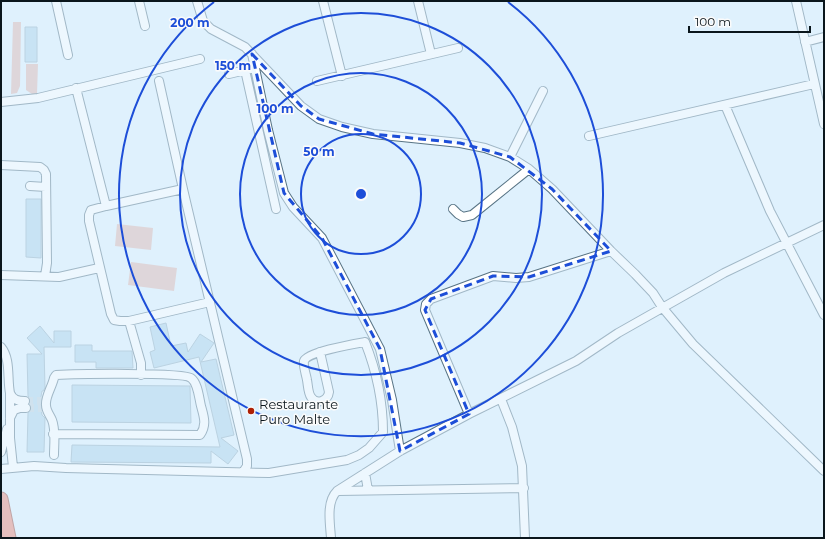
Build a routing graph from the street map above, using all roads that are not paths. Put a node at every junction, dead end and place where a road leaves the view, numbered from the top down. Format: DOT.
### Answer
graph roads {
  1 [pos="56,1"];
  2 [pos="140,1"];
  3 [pos="197,1"];
  4 [pos="323,1"];
  5 [pos="418,1"];
  6 [pos="796,1"];
  7 [pos="145,26"];
  8 [pos="824,37"];
  9 [pos="805,42"];
  10 [pos="458,48"];
  11 [pos="252,54"];
  12 [pos="431,54"];
  13 [pos="68,55"];
  14 [pos="200,59"];
  15 [pos="255,68"];
  16 [pos="245,70"];
  17 [pos="229,74"];
  18 [pos="342,76"];
  19 [pos="159,81"];
  20 [pos="318,82"];
  21 [pos="814,84"];
  22 [pos="76,88"];
  23 [pos="543,90"];
  24 [pos="1,102"];
  25 [pos="725,105"];
  26 [pos="824,124"];
  27 [pos="589,136"];
  28 [pos="510,157"];
  29 [pos="1,165"];
  30 [pos="529,169"];
  31 [pos="30,186"];
  32 [pos="46,187"];
  33 [pos="183,189"];
  34 [pos="106,206"];
  35 [pos="276,209"];
  36 [pos="453,209"];
  37 [pos="824,225"];
  38 [pos="787,243"];
  39 [pos="611,251"];
  40 [pos="99,268"];
  41 [pos="1,275"];
  42 [pos="45,276"];
  43 [pos="210,302"];
  44 [pos="662,307"];
  45 [pos="824,315"];
  46 [pos="129,320"];
  47 [pos="1,347"];
  48 [pos="320,352"];
  49 [pos="141,375"];
  50 [pos="10,393"];
  51 [pos="501,399"];
  52 [pos="469,414"];
  53 [pos="10,419"];
  54 [pos="54,434"];
  55 [pos="1,452"];
  56 [pos="400,452"];
  57 [pos="54,455"];
  58 [pos="13,467"];
  59 [pos="1,468"];
  60 [pos="824,471"];
  61 [pos="243,472"];
  62 [pos="365,473"];
  63 [pos="524,488"];
  64 [pos="368,490"];
  65 [pos="337,491"];
  66 [pos="1,499"];
  67 [pos="9,538"];
  68 [pos="330,538"];
  69 [pos="524,538"];
  1 -- 13 [label="street"];
  2 -- 7 [label="street"];
  3 -- 11 [label="street"];
  4 -- 18 [label="street"];
  5 -- 12 [label="street"];
  6 -- 9 [label="street"];
  8 -- 9 [label="street"];
  9 -- 21 [label="street"];
  10 -- 12 [label="street"];
  11 -- 15 [label="street"];
  11 -- 28 [label="street"];
  12 -- 18 [label="street"];
  14 -- 22 [label="street"];
  15 -- 16 [label="street"];
  15 -- 56 [label="street"];
  16 -- 17 [label="street"];
  16 -- 35 [label="street"];
  18 -- 20 [label="street"];
  19 -- 33 [label="street"];
  21 -- 25 [label="street"];
  21 -- 26 [label="street"];
  22 -- 24 [label="street"];
  22 -- 34 [label="street"];
  23 -- 28 [label="street"];
  25 -- 27 [label="street"];
  25 -- 38 [label="street"];
  28 -- 30 [label="street"];
  29 -- 32 [label="street"];
  30 -- 36 [label="street"];
  30 -- 39 [label="street"];
  31 -- 32 [label="street"];
  32 -- 42 [label="street"];
  33 -- 34 [label="street"];
  33 -- 43 [label="street"];
  34 -- 40 [label="street"];
  37 -- 38 [label="street"];
  38 -- 44 [label="street"];
  38 -- 45 [label="street"];
  39 -- 44 [label="street"];
  39 -- 52 [label="street"];
  40 -- 42 [label="street"];
  40 -- 46 [label="street"];
  41 -- 42 [label="street"];
  43 -- 46 [label="street"];
  43 -- 61 [label="street"];
  44 -- 51 [label="street"];
  44 -- 60 [label="street"];
  46 -- 49 [label="street"];
  47 -- 50 [label="street"];
  48 -- 48 [label="street"];
  48 -- 61 [label="street"];
  49 -- 54 [label="street"];
  49 -- 54 [label="street"];
  50 -- 53 [label="street"];
  50 -- 53 [label="street"];
  51 -- 52 [label="street"];
  51 -- 63 [label="street"];
  52 -- 56 [label="street"];
  53 -- 55 [label="street"];
  53 -- 58 [label="street"];
  54 -- 57 [label="street"];
  56 -- 62 [label="street"];
  58 -- 59 [label="street"];
  58 -- 61 [label="street"];
  62 -- 64 [label="street"];
  62 -- 65 [label="street"];
  63 -- 64 [label="street"];
  63 -- 69 [label="street"];
  64 -- 65 [label="street"];
  65 -- 68 [label="street"];
  66 -- 67 [label="highway"];
}
